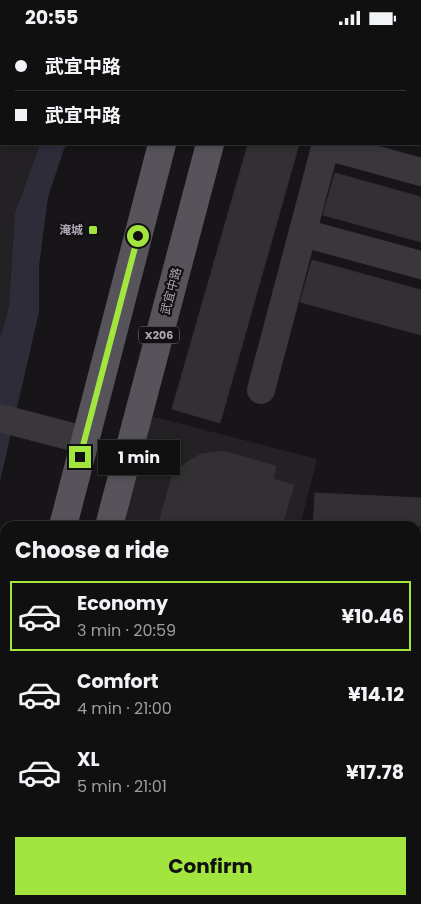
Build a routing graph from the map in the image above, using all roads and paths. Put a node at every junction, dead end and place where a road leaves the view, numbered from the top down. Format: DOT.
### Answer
graph roads {
  1 [pos="162,145"];
  2 [pos="210,145"];
  3 [pos="326,145"];
  4 [pos="421,172"];
  5 [pos="303,233"];
  6 [pos="421,265"];
  7 [pos="261,390"];
  8 [pos="0,418"];
  9 [pos="84,440"];
  10 [pos="64,521"];
  11 [pos="110,521"];
  1 -- 9 [label="main road"];
  2 -- 11 [label="main road, 武宜中路 / X206"];
  3 -- 4 [label="street"];
  3 -- 5 [label="street"];
  5 -- 6 [label="street"];
  5 -- 7 [label="street"];
  8 -- 9 [label="street"];
  9 -- 10 [label="main road"];
}
